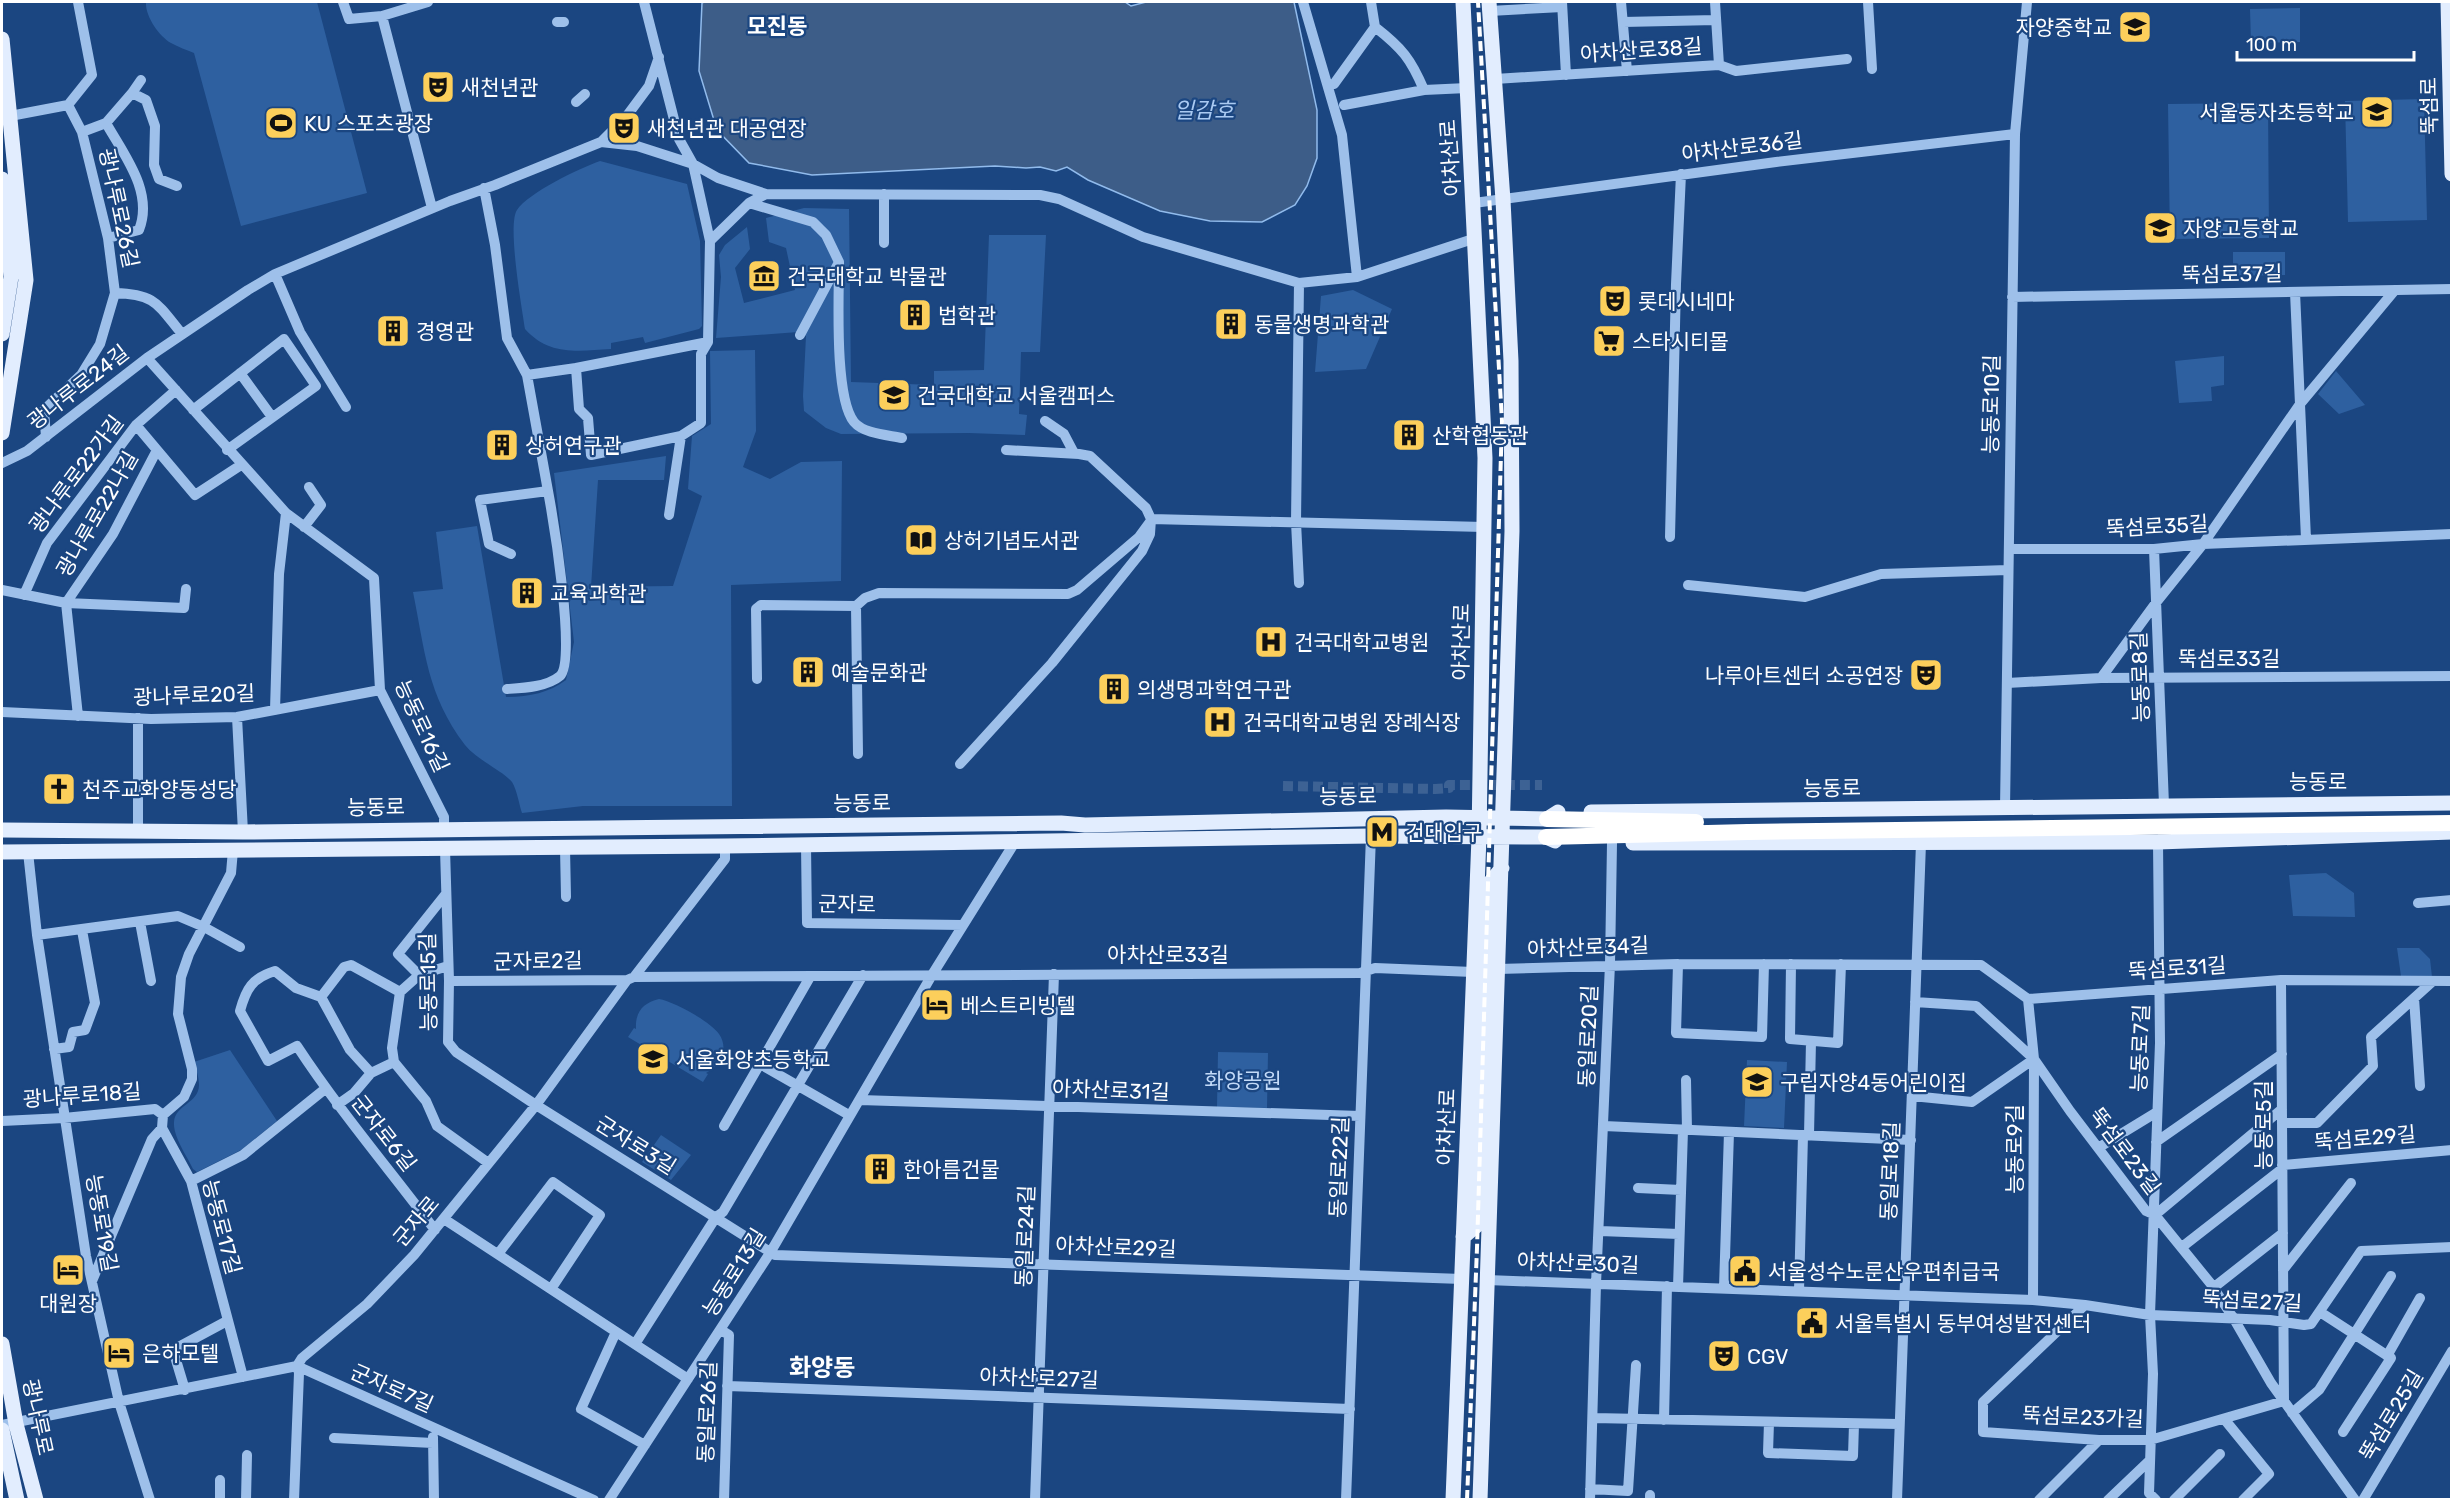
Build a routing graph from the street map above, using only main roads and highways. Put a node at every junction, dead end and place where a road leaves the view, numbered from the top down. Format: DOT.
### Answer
graph roads {
  1 [pos="1463,2"];
  2 [pos="2448,2"];
  3 [pos="1490,6"];
  4 [pos="2,39"];
  5 [pos="2450,40"];
  6 [pos="2451,141"];
  7 [pos="2451,174"];
  8 [pos="2,179"];
  9 [pos="2,334"];
  10 [pos="2,433"];
  11 [pos="2451,803"];
  12 [pos="2451,816"];
  13 [pos="1480,817"];
  14 [pos="1503,818"];
  15 [pos="1547,819"];
  16 [pos="1060,823"];
  17 [pos="2451,823"];
  18 [pos="1748,828"];
  19 [pos="444,829"];
  20 [pos="2,830"];
  21 [pos="2451,832"];
  22 [pos="1479,837"];
  23 [pos="1503,837"];
  24 [pos="1546,837"];
  25 [pos="1063,841"];
  26 [pos="445,849"];
  27 [pos="2,852"];
  28 [pos="1478,868"];
  29 [pos="1502,868"];
  30 [pos="1489,884"];
  31 [pos="1476,1226"];
  32 [pos="1463,1237"];
  33 [pos="1489,1237"];
  34 [pos="2,1344"];
  35 [pos="6,1426"];
  36 [pos="17,1500"];
  37 [pos="36,1500"];
  38 [pos="1453,1500"];
  39 [pos="1480,1500"];
  1 -- 13 [label="main road, 아차산로"];
  2 -- 5 [label="main road, 뚝섬로"];
  3 -- 14 [label="main road"];
  4 -- 10 [label="main road"];
  5 -- 6 [label="main road, 뚝섬로"];
  6 -- 7 [label="main road, 뚝섬로"];
  8 -- 9 [label="main road"];
  11 -- 15 [label="main road, 능동로"];
  12 -- 18 [label="highway"];
  13 -- 14 [label="main road, 능동로"];
  13 -- 16 [label="main road, 능동로"];
  13 -- 22 [label="main road, 아차산로"];
  14 -- 15 [label="main road, 능동로"];
  14 -- 23 [label="main road"];
  15 -- 18 [label="highway"];
  16 -- 19 [label="main road, 능동로"];
  16 -- 25 [label="main road"];
  17 -- 18 [label="highway, bridge"];
  18 -- 24 [label="highway, 능동로"];
  19 -- 20 [label="main road, 능동로"];
  19 -- 26 [label="main road"];
  21 -- 24 [label="main road, 능동로"];
  22 -- 23 [label="main road, 능동로"];
  22 -- 25 [label="main road, 능동로"];
  22 -- 28 [label="main road, 아차산로"];
  23 -- 24 [label="main road, 능동로"];
  23 -- 29 [label="main road"];
  25 -- 26 [label="main road, 능동로"];
  26 -- 27 [label="main road, 능동로"];
  28 -- 30 [label="main road"];
  28 -- 32 [label="main road, 아차산로"];
  29 -- 30 [label="main road"];
  29 -- 33 [label="main road"];
  30 -- 31 [label="main road"];
  31 -- 32 [label="main road"];
  31 -- 33 [label="main road"];
  32 -- 38 [label="main road, 아차산로"];
  33 -- 39 [label="main road"];
  34 -- 35 [label="main road, 광나루로"];
  35 -- 36 [label="main road, 광나루로"];
  35 -- 37 [label="main road, 광나루로"];
}
